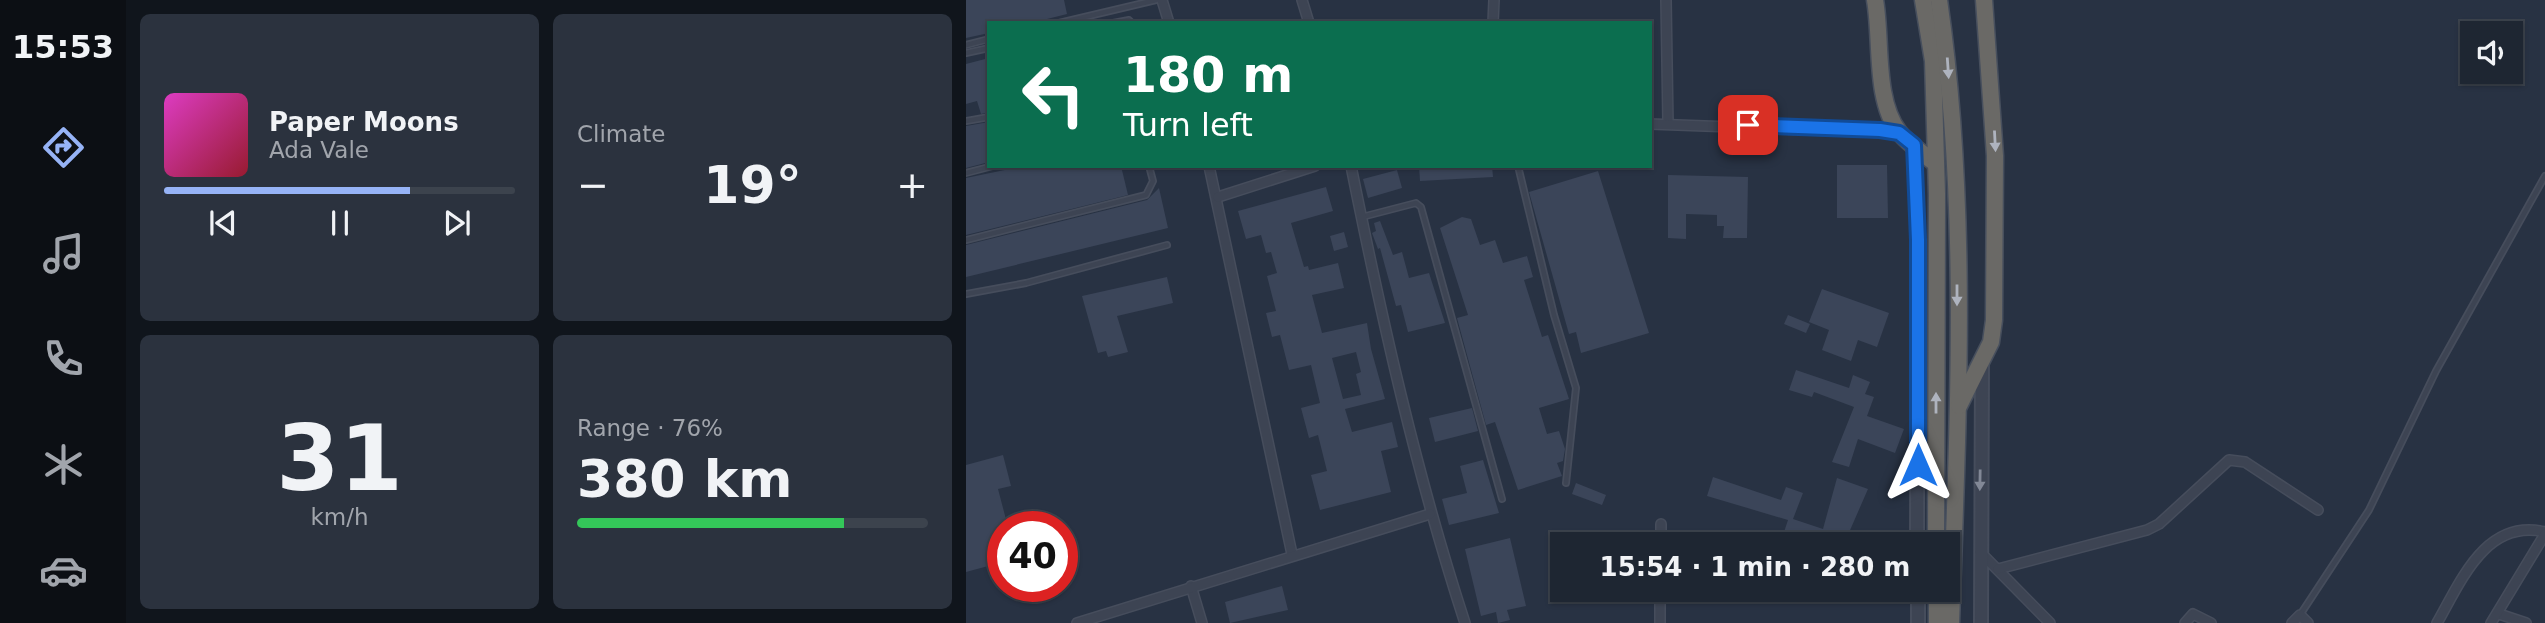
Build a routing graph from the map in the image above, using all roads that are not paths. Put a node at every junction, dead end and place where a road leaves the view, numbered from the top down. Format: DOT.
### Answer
graph roads {
  1 [pos="1156,0"];
  2 [pos="1162,0"];
  3 [pos="1302,0"];
  4 [pos="1493,0"];
  5 [pos="1666,0"];
  6 [pos="1875,0"];
  7 [pos="1923,0"];
  8 [pos="1939,0"];
  9 [pos="1984,0"];
  10 [pos="1067,21"];
  11 [pos="1167,21"];
  12 [pos="1308,21"];
  13 [pos="1493,21"];
  14 [pos="987,40"];
  15 [pos="966,45"];
  16 [pos="987,48"];
  17 [pos="966,53"];
  18 [pos="987,117"];
  19 [pos="966,121"];
  20 [pos="1668,123"];
  21 [pos="1652,124"];
  22 [pos="1899,133"];
  23 [pos="1914,145"];
  24 [pos="1936,164"];
  25 [pos="987,168"];
  26 [pos="1150,168"];
  27 [pos="1210,168"];
  28 [pos="1309,168"];
  29 [pos="1351,168"];
  30 [pos="1518,168"];
  31 [pos="966,173"];
  32 [pos="2545,176"];
  33 [pos="1217,197"];
  34 [pos="1361,217"];
  35 [pos="966,240"];
  36 [pos="1167,245"];
  37 [pos="966,294"];
  38 [pos="1982,363"];
  39 [pos="1957,408"];
  40 [pos="1566,483"];
  41 [pos="1502,499"];
  42 [pos="2318,510"];
  43 [pos="1430,514"];
  44 [pos="1661,524"];
  45 [pos="1661,532"];
  46 [pos="1917,532"];
  47 [pos="1936,532"];
  48 [pos="2545,533"];
  49 [pos="1980,552"];
  50 [pos="1292,554"];
  51 [pos="1998,569"];
  52 [pos="1191,586"];
  53 [pos="1660,602"];
  54 [pos="1917,602"];
  55 [pos="1937,602"];
  56 [pos="2499,614"];
  57 [pos="2300,615"];
  58 [pos="1077,623"];
  59 [pos="1202,623"];
  60 [pos="1465,623"];
  61 [pos="1660,623"];
  62 [pos="1918,623"];
  63 [pos="1937,623"];
  64 [pos="1951,623"];
  65 [pos="1981,623"];
  66 [pos="2050,623"];
  67 [pos="2185,623"];
  68 [pos="2211,623"];
  69 [pos="2292,623"];
  70 [pos="2308,623"];
  71 [pos="2437,623"];
  72 [pos="2491,623"];
  73 [pos="2526,623"];
  1 -- 10 [label="lane"];
  2 -- 11 [label="street"];
  3 -- 12 [label="street"];
  4 -- 13 [label="street"];
  5 -- 20 [label="street"];
  6 -- 22 [label="highway"];
  7 -- 24 [label="highway"];
  8 -- 39 [label="highway, one-way"];
  9 -- 38 [label="highway, one-way"];
  14 -- 15 [label="lane"];
  16 -- 17 [label="lane"];
  18 -- 19 [label="lane"];
  20 -- 21 [label="street"];
  20 -- 22 [label="street"];
  22 -- 23 [label="highway"];
  23 -- 24 [label="highway"];
  23 -- 46 [label="street"];
  47 -- 24 [label="highway, one-way"];
  25 -- 31 [label="lane"];
  26 -- 35 [label="lane"];
  27 -- 33 [label="street"];
  28 -- 33 [label="street"];
  29 -- 34 [label="street"];
  30 -- 40 [label="lane"];
  32 -- 57 [label="lane"];
  33 -- 50 [label="street"];
  34 -- 41 [label="lane"];
  34 -- 43 [label="street"];
  36 -- 37 [label="lane"];
  38 -- 39 [label="highway"];
  38 -- 49 [label="street, one-way"];
  39 -- 64 [label="highway"];
  42 -- 51 [label="street"];
  43 -- 50 [label="street"];
  43 -- 60 [label="street"];
  44 -- 45 [label="street"];
  48 -- 56 [label="street"];
  48 -- 71 [label="street"];
  49 -- 51 [label="street"];
  49 -- 65 [label="street"];
  50 -- 52 [label="street"];
  51 -- 66 [label="street"];
  52 -- 58 [label="street"];
  52 -- 59 [label="street"];
  53 -- 61 [label="street"];
  54 -- 62 [label="street"];
  55 -- 63 [label="highway"];
  56 -- 72 [label="street"];
  56 -- 73 [label="street"];
  57 -- 69 [label="street"];
  57 -- 70 [label="street"];
  67 -- 68 [label="street"];
}
